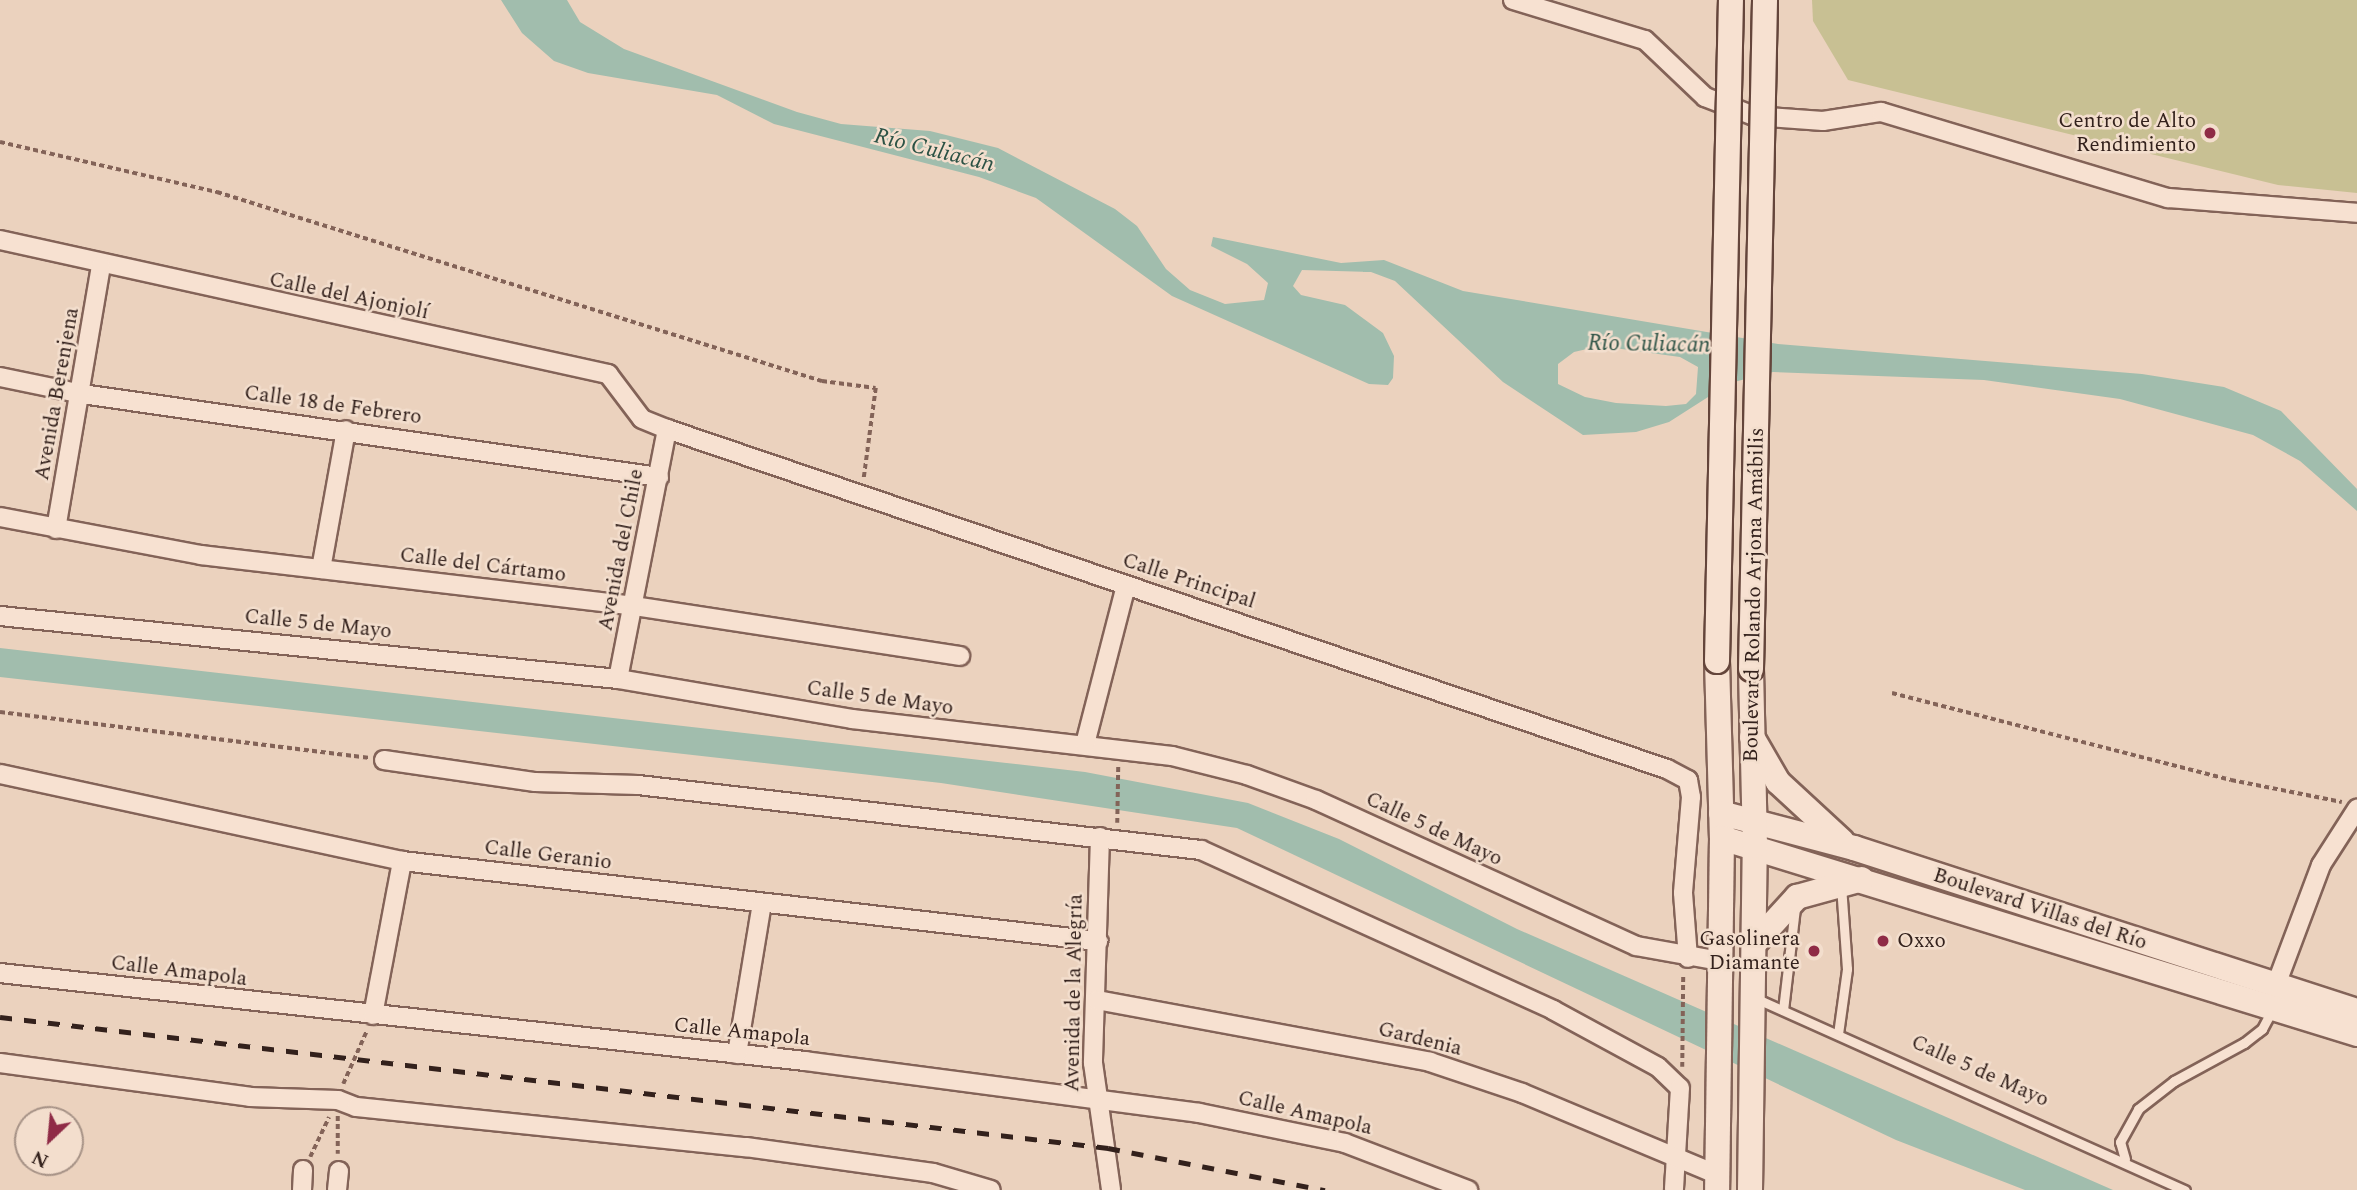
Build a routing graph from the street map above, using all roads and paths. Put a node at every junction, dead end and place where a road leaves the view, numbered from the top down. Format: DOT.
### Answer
graph roads {
  1 [pos="1513,0"];
  2 [pos="1731,0"];
  3 [pos="1765,0"];
  4 [pos="0,142"];
  5 [pos="2357,213"];
  6 [pos="0,240"];
  7 [pos="101,266"];
  8 [pos="0,377"];
  9 [pos="82,394"];
  10 [pos="667,429"];
  11 [pos="346,430"];
  12 [pos="659,477"];
  13 [pos="862,492"];
  14 [pos="0,517"];
  15 [pos="56,529"];
  16 [pos="321,569"];
  17 [pos="1126,586"];
  18 [pos="634,606"];
  19 [pos="0,616"];
  20 [pos="960,656"];
  21 [pos="618,679"];
  22 [pos="1892,693"];
  23 [pos="0,712"];
  24 [pos="1749,732"];
  25 [pos="1085,744"];
  26 [pos="384,760"];
  27 [pos="1118,767"];
  28 [pos="0,774"];
  29 [pos="2351,806"];
  30 [pos="1721,813"];
  31 [pos="1117,826"];
  32 [pos="1755,834"];
  33 [pos="1100,836"];
  34 [pos="1722,838"];
  35 [pos="1854,849"];
  36 [pos="402,861"];
  37 [pos="1891,861"];
  38 [pos="1863,883"];
  39 [pos="1797,897"];
  40 [pos="762,903"];
  41 [pos="1098,941"];
  42 [pos="1754,944"];
  43 [pos="1719,961"];
  44 [pos="1685,966"];
  45 [pos="0,973"];
  46 [pos="2275,997"];
  47 [pos="1097,1000"];
  48 [pos="1755,1005"];
  49 [pos="1783,1010"];
  50 [pos="2357,1011"];
  51 [pos="373,1016"];
  52 [pos="1838,1034"];
  53 [pos="2357,1034"];
  54 [pos="737,1054"];
  55 [pos="0,1063"];
  56 [pos="1682,1074"];
  57 [pos="338,1100"];
  58 [pos="1095,1101"];
  59 [pos="1674,1158"];
  60 [pos="2126,1160"];
  61 [pos="303,1170"];
  62 [pos="339,1171"];
  63 [pos="1718,1183"];
  64 [pos="302,1190"];
  65 [pos="337,1190"];
  66 [pos="991,1190"];
  67 [pos="1111,1190"];
  68 [pos="1468,1190"];
  69 [pos="1674,1190"];
  70 [pos="1750,1190"];
  71 [pos="2185,1190"];
  1 -- 5 [label="street"];
  2 -- 30 [label="main road, Boulevard Rolando Arjona Amábilis, bridge"];
  3 -- 24 [label="main road, Boulevard Rolando Arjona Amábilis, bridge"];
  4 -- 13 [label="path"];
  6 -- 7 [label="street, Calle del Ajonjolí"];
  7 -- 9 [label="street, Avenida Berenjena"];
  7 -- 10 [label="street, Calle del Ajonjolí"];
  8 -- 9 [label="street, Calle 18 de Febrero"];
  9 -- 11 [label="street, Calle 18 de Febrero"];
  9 -- 15 [label="street, Avenida Berenjena"];
  10 -- 12 [label="street, Avenida del Chile"];
  10 -- 13 [label="street, Calle Principal"];
  11 -- 12 [label="street, Calle 18 de Febrero"];
  11 -- 16 [label="street"];
  12 -- 18 [label="street, Avenida del Chile"];
  13 -- 17 [label="street, Calle Principal"];
  14 -- 15 [label="street, Calle del Cártamo"];
  15 -- 16 [label="street, Calle del Cártamo"];
  16 -- 18 [label="street, Calle del Cártamo"];
  17 -- 25 [label="street"];
  17 -- 44 [label="street, Calle Principal"];
  18 -- 20 [label="street, Calle del Cártamo"];
  18 -- 21 [label="street, Avenida del Chile"];
  19 -- 21 [label="street, Calle 5 de Mayo"];
  21 -- 25 [label="street, Calle 5 de Mayo"];
  22 -- 29 [label="path"];
  23 -- 26 [label="path"];
  24 -- 32 [label="main road, Boulevard Rolando Arjona Amábilis"];
  24 -- 35 [label="main road"];
  25 -- 44 [label="street, Calle 5 de Mayo"];
  26 -- 33 [label="street"];
  27 -- 31 [label="path"];
  28 -- 36 [label="street, Calle Geranio"];
  29 -- 46 [label="street"];
  30 -- 32 [label="main road, Boulevard Villas del Río"];
  30 -- 34 [label="main road, Boulevard Rolando Arjona Amábilis"];
  32 -- 34 [label="main road, Boulevard Villas del Río"];
  32 -- 35 [label="main road, Boulevard Villas del Río"];
  32 -- 38 [label="main road, Boulevard Villas del Río"];
  32 -- 42 [label="main road, Boulevard Rolando Arjona Amábilis"];
  33 -- 41 [label="street, Avenida de la Alegría"];
  33 -- 59 [label="street"];
  34 -- 43 [label="main road, Boulevard Rolando Arjona Amábilis"];
  35 -- 37 [label="main road, Boulevard Villas del Río"];
  36 -- 40 [label="street, Calle Geranio"];
  36 -- 51 [label="street"];
  37 -- 38 [label="main road"];
  37 -- 46 [label="main road, Boulevard Villas del Río"];
  38 -- 39 [label="main road"];
  38 -- 46 [label="main road, Boulevard Villas del Río"];
  38 -- 52 [label="lane"];
  39 -- 42 [label="main road"];
  39 -- 49 [label="lane"];
  40 -- 41 [label="street, Calle Geranio"];
  40 -- 54 [label="street"];
  41 -- 47 [label="street, Avenida de la Alegría"];
  42 -- 48 [label="main road, Boulevard Rolando Arjona Amábilis"];
  43 -- 44 [label="street, Calle 5 de Mayo"];
  43 -- 63 [label="main road, Boulevard Rolando Arjona Amábilis"];
  44 -- 56 [label="path"];
  45 -- 51 [label="street, Calle Amapola"];
  46 -- 50 [label="main road, Boulevard Villas del Río"];
  46 -- 53 [label="main road, Boulevard Villas del Río"];
  46 -- 60 [label="lane"];
  47 -- 58 [label="street, Avenida de la Alegría"];
  47 -- 59 [label="street, Gardenia"];
  48 -- 49 [label="lane, Calle 5 de Mayo"];
  48 -- 70 [label="main road, Boulevard Rolando Arjona Amábilis"];
  49 -- 52 [label="lane, Calle 5 de Mayo"];
  51 -- 54 [label="street, Calle Amapola"];
  52 -- 60 [label="lane, Calle 5 de Mayo"];
  54 -- 58 [label="street, Calle Amapola"];
  55 -- 57 [label="street"];
  57 -- 62 [label="path"];
  57 -- 66 [label="street"];
  58 -- 67 [label="street, Avenida de la Alegría"];
  58 -- 68 [label="street, Calle Amapola"];
  59 -- 63 [label="street, Gardenia"];
  59 -- 69 [label="street"];
  60 -- 71 [label="lane, Calle 5 de Mayo"];
  61 -- 64 [label="street"];
  62 -- 65 [label="street"];
}
